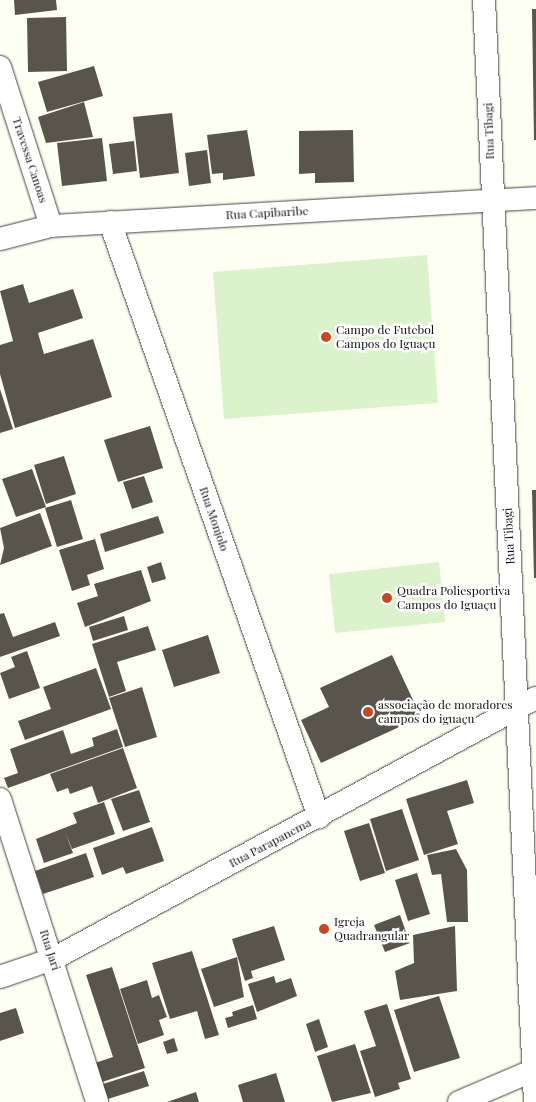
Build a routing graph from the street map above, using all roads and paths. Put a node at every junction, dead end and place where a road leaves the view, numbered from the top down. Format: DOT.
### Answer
graph roads {
  1 [pos="484,0"];
  2 [pos="0,67"];
  3 [pos="536,198"];
  4 [pos="492,201"];
  5 [pos="110,222"];
  6 [pos="51,226"];
  7 [pos="0,239"];
  8 [pos="527,703"];
  9 [pos="0,799"];
  10 [pos="319,817"];
  11 [pos="53,959"];
  12 [pos="0,977"];
  13 [pos="534,1070"];
  14 [pos="97,1102"];
  15 [pos="459,1102"];
  16 [pos="536,1102"];
  1 -- 4 [label="street, Rua Tibagi"];
  2 -- 6 [label="street, Travessa Canoas"];
  3 -- 4 [label="street, Rua Capibaribe"];
  4 -- 5 [label="street, Rua Capibaribe"];
  4 -- 8 [label="street, Rua Tibagi"];
  5 -- 6 [label="street, Rua Capibaribe"];
  5 -- 10 [label="street, Rua Monjolo"];
  6 -- 7 [label="street, Rua Capibaribe"];
  8 -- 10 [label="street, Rua Parapanema"];
  8 -- 13 [label="street, Rua Tibagi"];
  9 -- 11 [label="street, Rua Jari"];
  10 -- 11 [label="street, Rua Parapanema"];
  11 -- 12 [label="street, Rua Parapanema"];
  11 -- 14 [label="street, Rua Jari"];
  13 -- 15 [label="street"];
  13 -- 16 [label="street, Rua Tibagi"];
}
